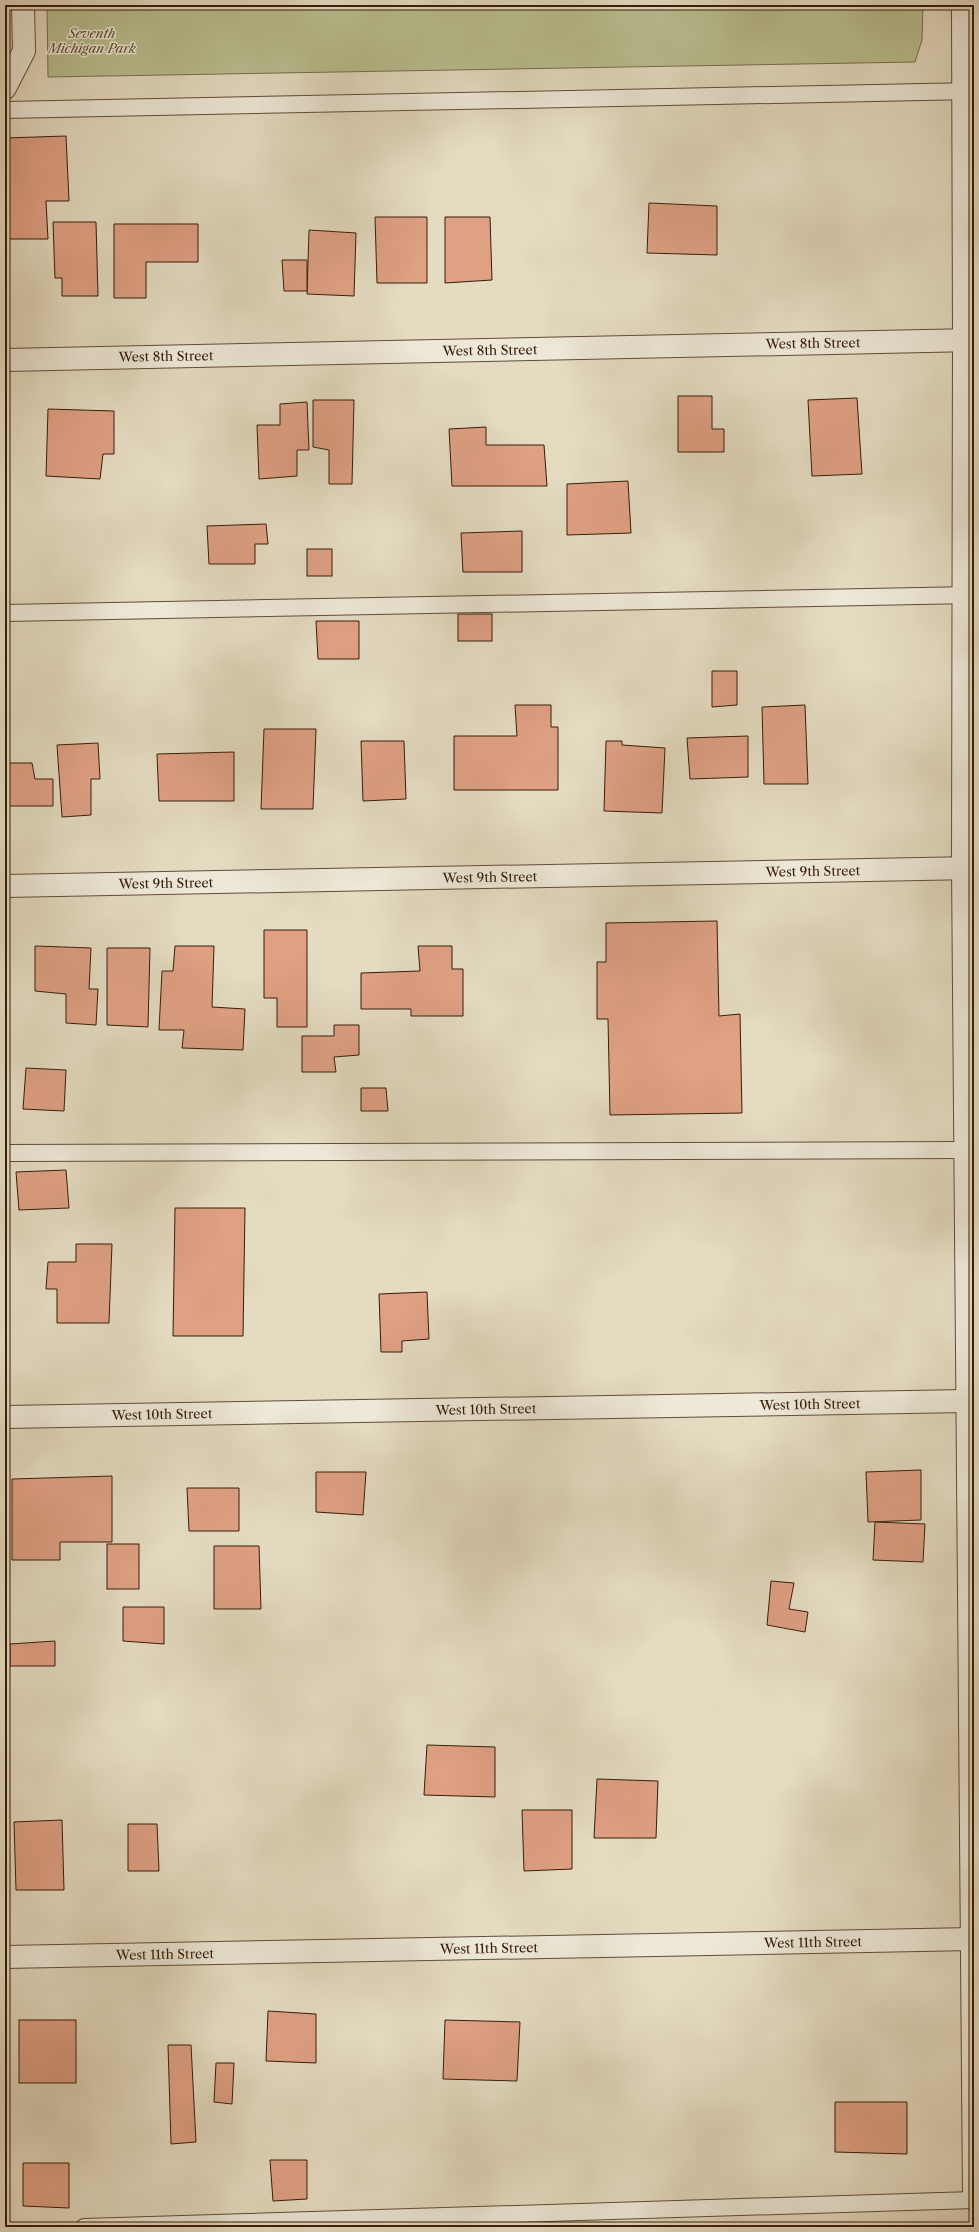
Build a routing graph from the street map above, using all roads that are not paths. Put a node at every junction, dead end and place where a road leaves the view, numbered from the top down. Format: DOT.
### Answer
graph roads {
  1 [pos="23,5"];
  2 [pos="963,5"];
  3 [pos="5,88"];
  4 [pos="968,91"];
  5 [pos="5,110"];
  6 [pos="969,340"];
  7 [pos="5,360"];
  8 [pos="969,595"];
  9 [pos="5,613"];
  10 [pos="968,868"];
  11 [pos="5,886"];
  12 [pos="965,1150"];
  13 [pos="5,1154"];
  14 [pos="967,1401"];
  15 [pos="5,1417"];
  16 [pos="973,1939"];
  17 [pos="5,1957"];
  18 [pos="974,2199"];
  19 [pos="84,2227"];
  1 -- 3 [label="street"];
  2 -- 4 [label="street"];
  4 -- 5 [label="lane"];
  4 -- 6 [label="street"];
  6 -- 7 [label="street, West 8th Street"];
  6 -- 8 [label="street"];
  8 -- 9 [label="lane"];
  8 -- 10 [label="street"];
  10 -- 11 [label="street, West 9th Street"];
  10 -- 12 [label="street"];
  12 -- 13 [label="lane"];
  12 -- 14 [label="street"];
  14 -- 15 [label="street, West 10th Street"];
  14 -- 16 [label="street"];
  16 -- 17 [label="street, West 11th Street"];
  16 -- 18 [label="street"];
  18 -- 19 [label="lane"];
}
